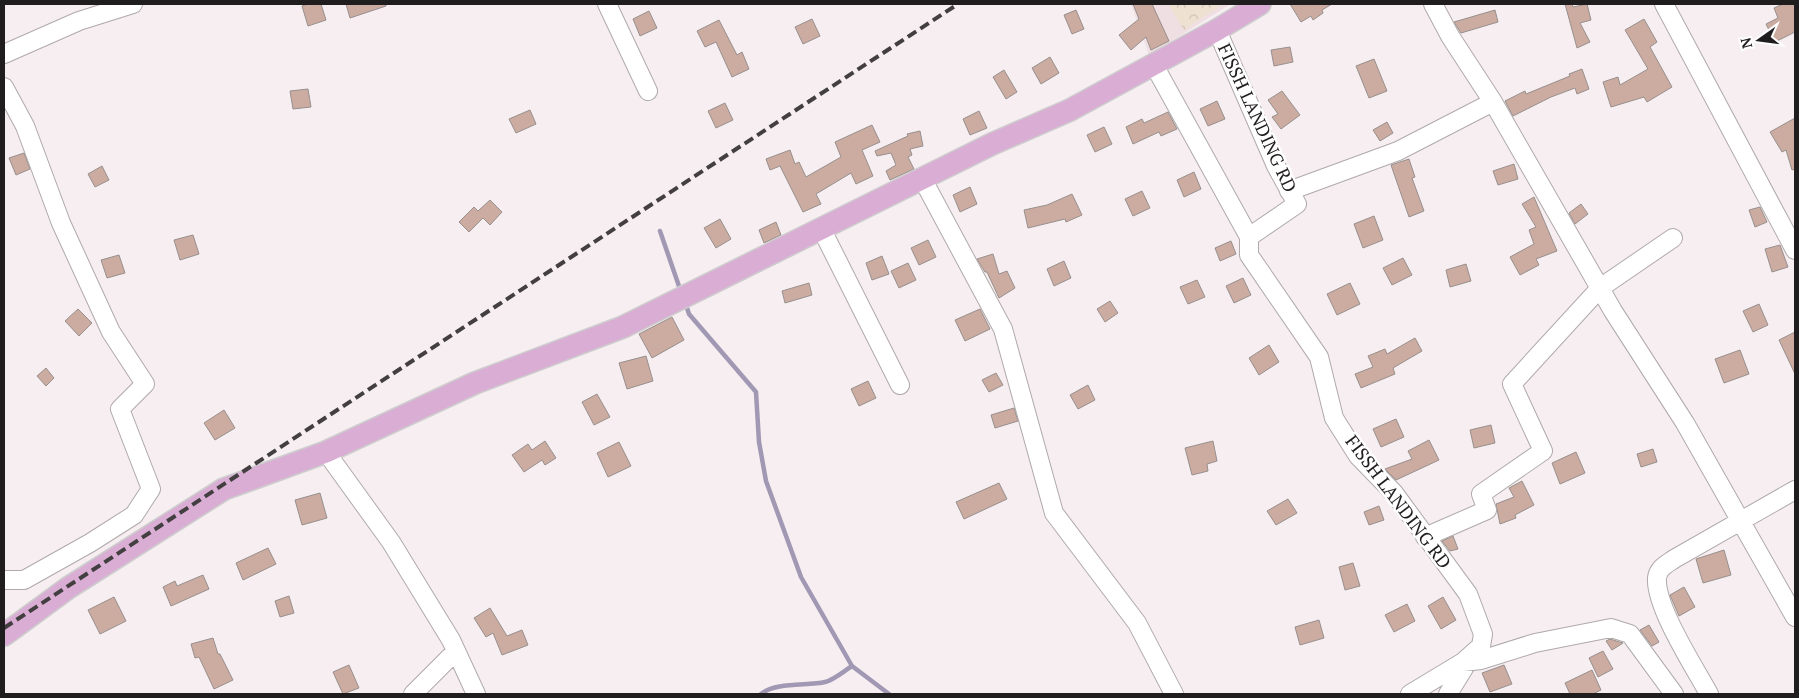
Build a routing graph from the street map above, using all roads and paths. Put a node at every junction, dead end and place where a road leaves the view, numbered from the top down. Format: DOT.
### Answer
graph roads {
  1 [pos="133,4"];
  2 [pos="607,4"];
  3 [pos="1260,4"];
  4 [pos="1433,4"];
  5 [pos="1664,4"];
  6 [pos="1217,30"];
  7 [pos="4,54"];
  8 [pos="1154,65"];
  9 [pos="4,87"];
  10 [pos="648,91"];
  11 [pos="1493,102"];
  12 [pos="923,180"];
  13 [pos="1289,191"];
  14 [pos="822,230"];
  15 [pos="1249,237"];
  16 [pos="1673,238"];
  17 [pos="1795,250"];
  18 [pos="1600,288"];
  19 [pos="900,385"];
  20 [pos="326,452"];
  21 [pos="1795,490"];
  22 [pos="1740,521"];
  23 [pos="1426,537"];
  24 [pos="4,580"];
  25 [pos="1795,617"];
  26 [pos="4,635"];
  27 [pos="456,651"];
  28 [pos="1463,662"];
  29 [pos="413,694"];
  30 [pos="476,694"];
  31 [pos="1174,694"];
  32 [pos="1410,694"];
  33 [pos="1448,694"];
  34 [pos="1674,694"];
  35 [pos="1709,694"];
  1 -- 7 [label="street"];
  2 -- 10 [label="street"];
  3 -- 6 [label="main road"];
  4 -- 11 [label="street"];
  5 -- 17 [label="street"];
  6 -- 8 [label="main road"];
  6 -- 13 [label="street, FISSH LANDING RD"];
  8 -- 12 [label="main road"];
  8 -- 15 [label="street"];
  9 -- 24 [label="street"];
  11 -- 13 [label="street"];
  11 -- 18 [label="street"];
  12 -- 14 [label="main road"];
  12 -- 31 [label="street"];
  13 -- 15 [label="street, FISSH LANDING RD"];
  14 -- 19 [label="street"];
  14 -- 20 [label="main road"];
  15 -- 23 [label="street, FISSH LANDING RD"];
  16 -- 18 [label="street"];
  18 -- 22 [label="street"];
  18 -- 23 [label="street"];
  20 -- 26 [label="main road"];
  20 -- 27 [label="street"];
  21 -- 22 [label="street"];
  22 -- 25 [label="street"];
  22 -- 35 [label="street"];
  23 -- 28 [label="street, FISSH LANDING RD"];
  27 -- 29 [label="street"];
  27 -- 30 [label="street"];
  28 -- 32 [label="street"];
  28 -- 33 [label="street, FISSH LANDING RD"];
  28 -- 34 [label="street"];
}
